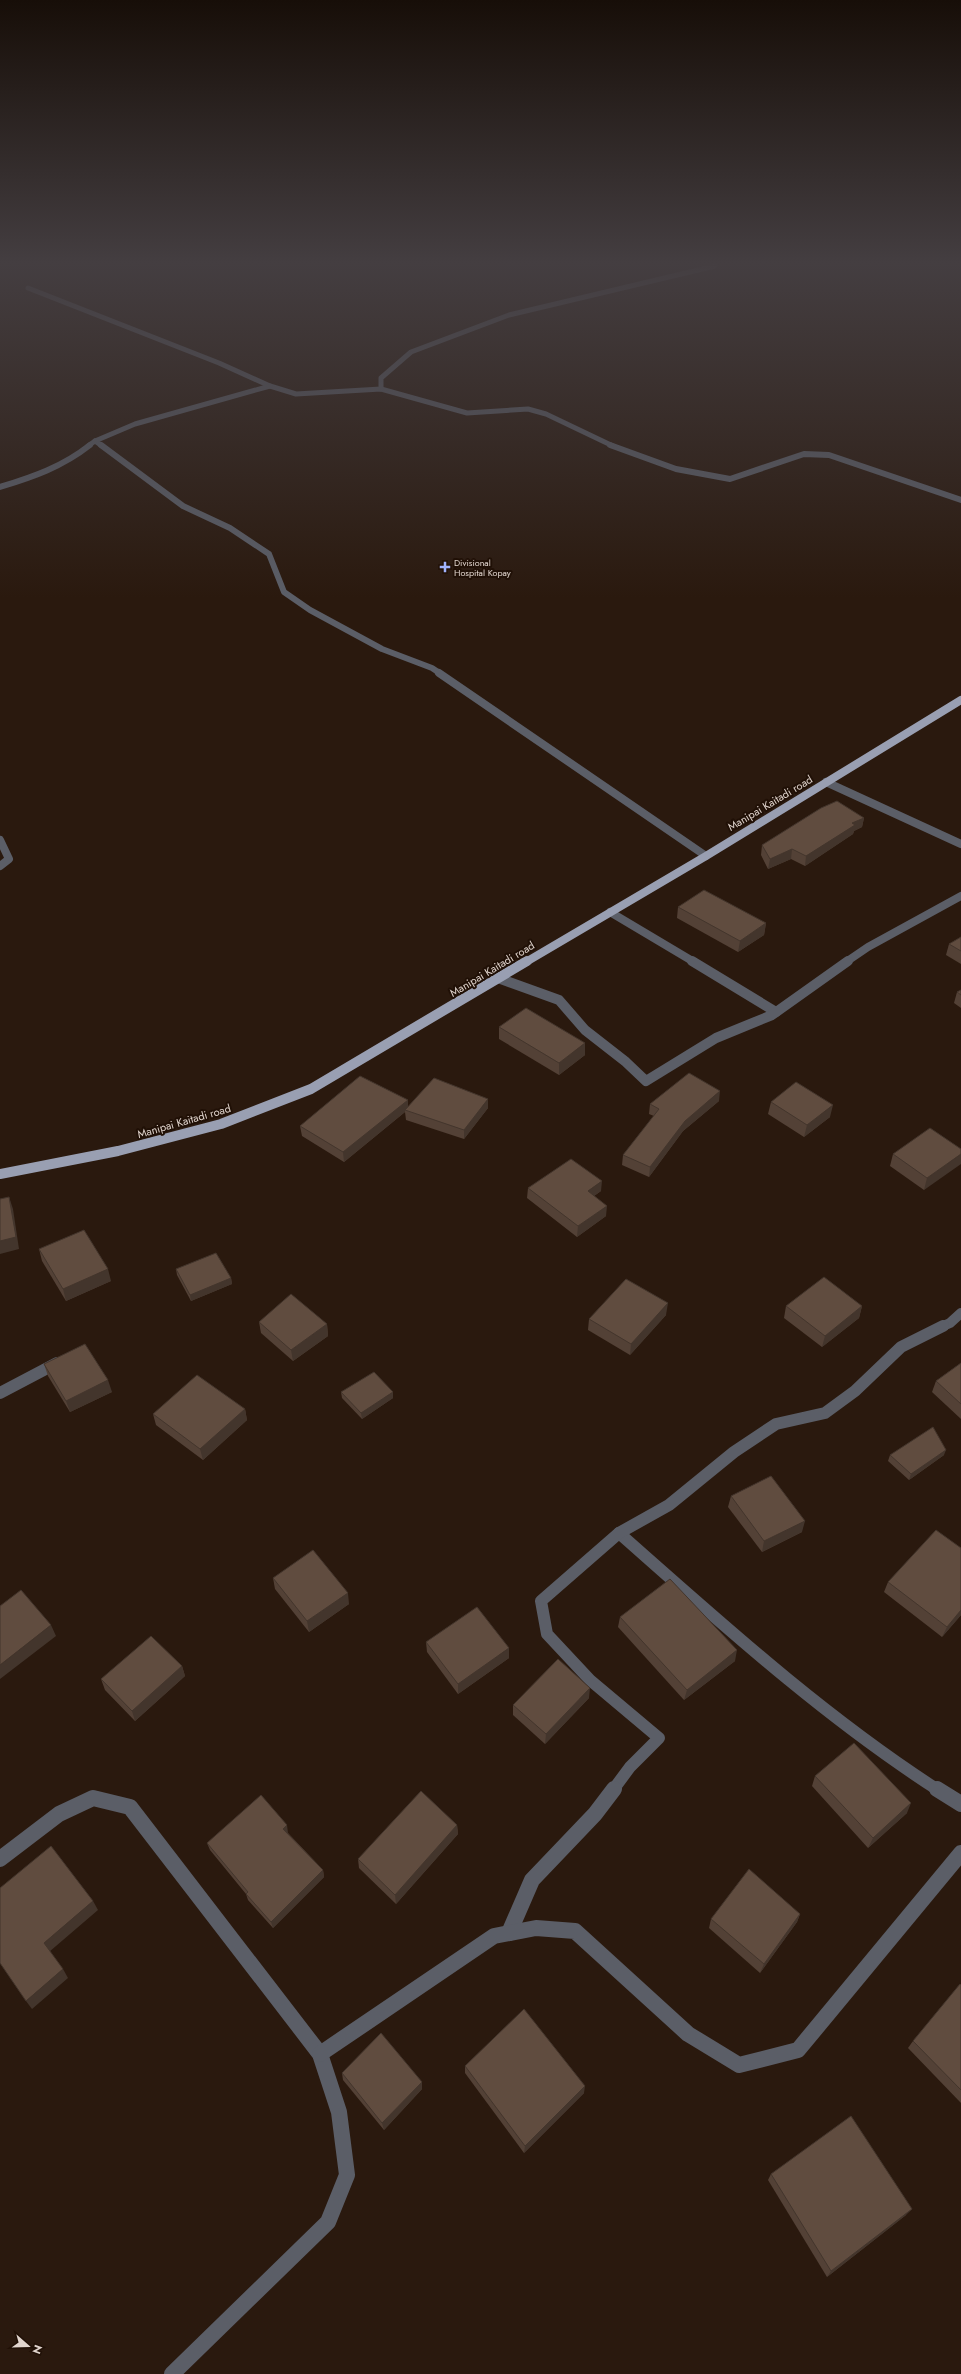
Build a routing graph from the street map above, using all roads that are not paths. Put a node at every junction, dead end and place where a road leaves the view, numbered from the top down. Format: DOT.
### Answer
graph roads {
  1 [pos="250,377"];
  2 [pos="382,377"];
  3 [pos="270,386"];
  4 [pos="381,389"];
  5 [pos="95,441"];
  6 [pos="0,487"];
  7 [pos="961,500"];
  8 [pos="961,700"];
  9 [pos="826,782"];
  10 [pos="0,840"];
  11 [pos="961,844"];
  12 [pos="706,856"];
  13 [pos="0,866"];
  14 [pos="961,896"];
  15 [pos="610,912"];
  16 [pos="498,978"];
  17 [pos="776,1012"];
  18 [pos="0,1174"];
  19 [pos="961,1313"];
  20 [pos="68,1357"];
  21 [pos="0,1392"];
  22 [pos="619,1533"];
  23 [pos="961,1804"];
  24 [pos="961,1853"];
  25 [pos="0,1859"];
  26 [pos="509,1933"];
  27 [pos="320,2054"];
  28 [pos="172,2374"];
  1 -- 3 [label="street"];
  2 -- 4 [label="street"];
  3 -- 4 [label="street"];
  3 -- 5 [label="street"];
  4 -- 7 [label="street"];
  5 -- 6 [label="street"];
  5 -- 12 [label="street"];
  8 -- 9 [label="main road, Manipai Kaitadi road"];
  9 -- 11 [label="street"];
  9 -- 12 [label="main road, Manipai Kaitadi road"];
  10 -- 13 [label="street"];
  12 -- 15 [label="main road, Manipai Kaitadi road"];
  14 -- 17 [label="street"];
  15 -- 16 [label="main road, Manipai Kaitadi road"];
  15 -- 17 [label="street"];
  16 -- 17 [label="street"];
  16 -- 18 [label="main road, Manipai Kaitadi road"];
  19 -- 22 [label="street"];
  20 -- 21 [label="street"];
  22 -- 23 [label="street"];
  22 -- 26 [label="street"];
  24 -- 26 [label="street"];
  25 -- 27 [label="street"];
  26 -- 27 [label="street"];
  27 -- 28 [label="street"];
}
